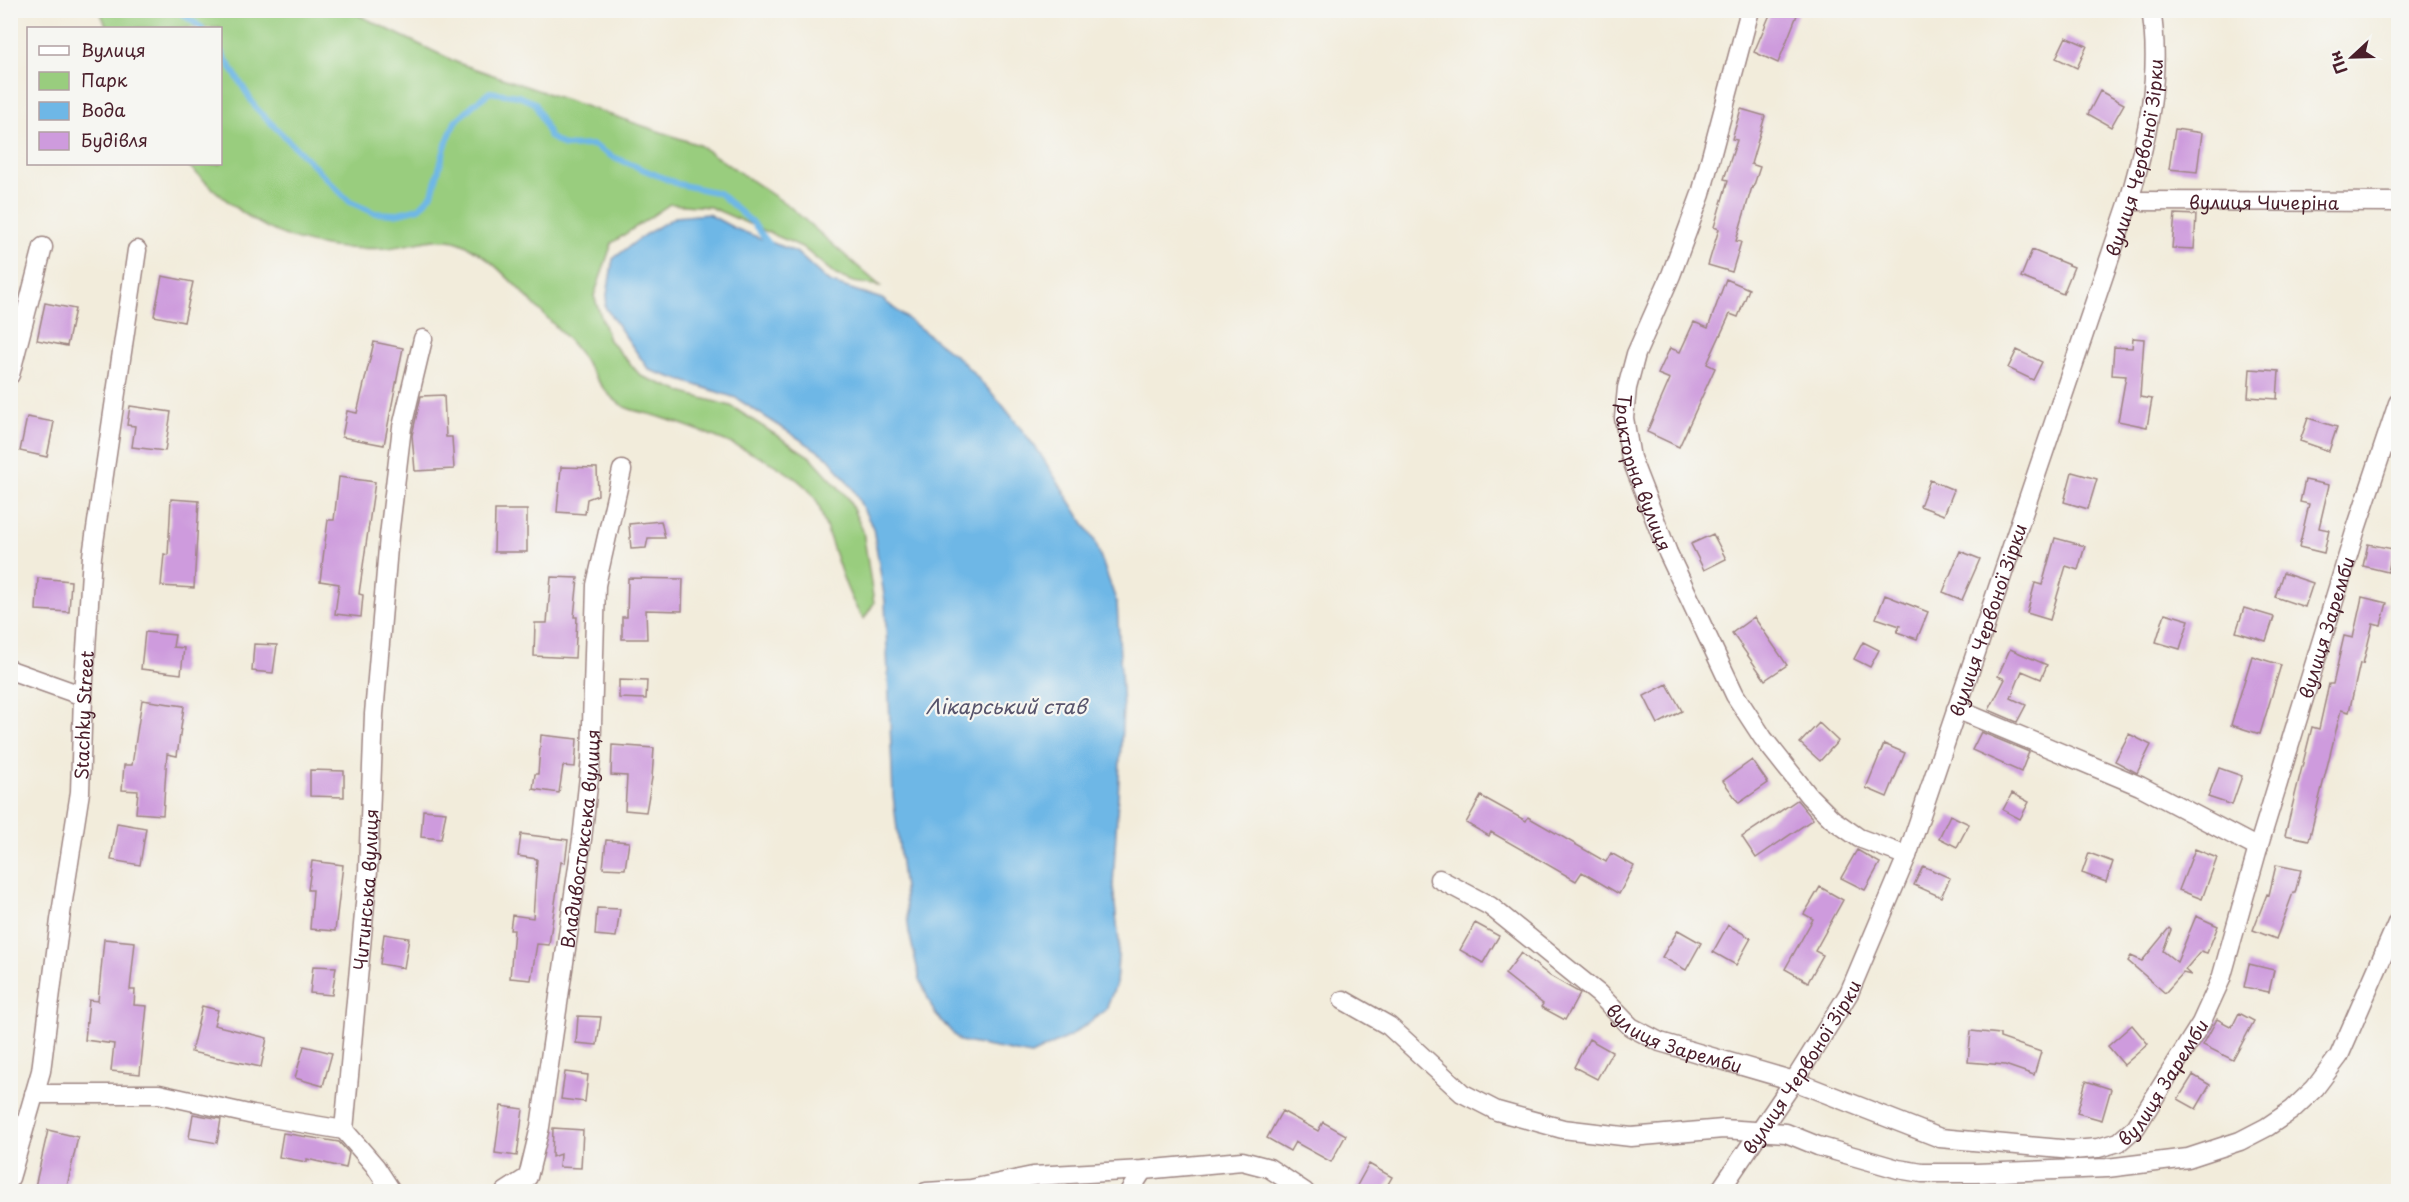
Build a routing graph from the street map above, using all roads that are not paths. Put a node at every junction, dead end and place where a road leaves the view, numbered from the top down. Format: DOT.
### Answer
graph roads {
  1 [pos="1750,10"];
  2 [pos="2151,10"];
  3 [pos="2129,201"];
  4 [pos="2398,202"];
  5 [pos="43,247"];
  6 [pos="137,250"];
  7 [pos="423,339"];
  8 [pos="10,375"];
  9 [pos="2398,403"];
  10 [pos="622,470"];
  11 [pos="10,670"];
  12 [pos="83,696"];
  13 [pos="1956,710"];
  14 [pos="2258,848"];
  15 [pos="1907,856"];
  16 [pos="1439,879"];
  17 [pos="2398,921"];
  18 [pos="1343,1000"];
  19 [pos="1794,1081"];
  20 [pos="34,1094"];
  21 [pos="344,1130"];
  22 [pos="1760,1131"];
  23 [pos="1143,1170"];
  24 [pos="10,1178"];
  25 [pos="981,1189"];
  26 [pos="392,1191"];
  27 [pos="505,1191"];
  28 [pos="926,1191"];
  29 [pos="1129,1191"];
  30 [pos="1305,1191"];
  31 [pos="1719,1191"];
  1 -- 15 [label="street, Тракторна вулиця"];
  2 -- 3 [label="street, вулиця Червоної Зірки"];
  3 -- 4 [label="street, вулиця Чичеріна"];
  3 -- 13 [label="street, вулиця Червоної Зірки"];
  5 -- 8 [label="street"];
  6 -- 12 [label="street, Stachky Street"];
  7 -- 21 [label="street, Читинська вулиця"];
  9 -- 14 [label="street, вулиця Заремби"];
  10 -- 27 [label="street, Владивостокська вулиця"];
  11 -- 12 [label="street"];
  12 -- 20 [label="street, Stachky Street"];
  13 -- 14 [label="street"];
  13 -- 15 [label="street, вулиця Червоної Зірки"];
  14 -- 19 [label="street, вулиця Заремби"];
  15 -- 19 [label="street, вулиця Червоної Зірки"];
  16 -- 19 [label="street, вулиця Заремби"];
  17 -- 22 [label="street"];
  18 -- 22 [label="street"];
  19 -- 22 [label="street, вулиця Червоної Зірки"];
  20 -- 21 [label="street"];
  20 -- 24 [label="street, Stachky Street"];
  21 -- 26 [label="street"];
  22 -- 31 [label="street, вулиця Червоної Зірки"];
  23 -- 25 [label="street"];
  23 -- 29 [label="street"];
  23 -- 30 [label="street"];
  25 -- 28 [label="street"];
}
